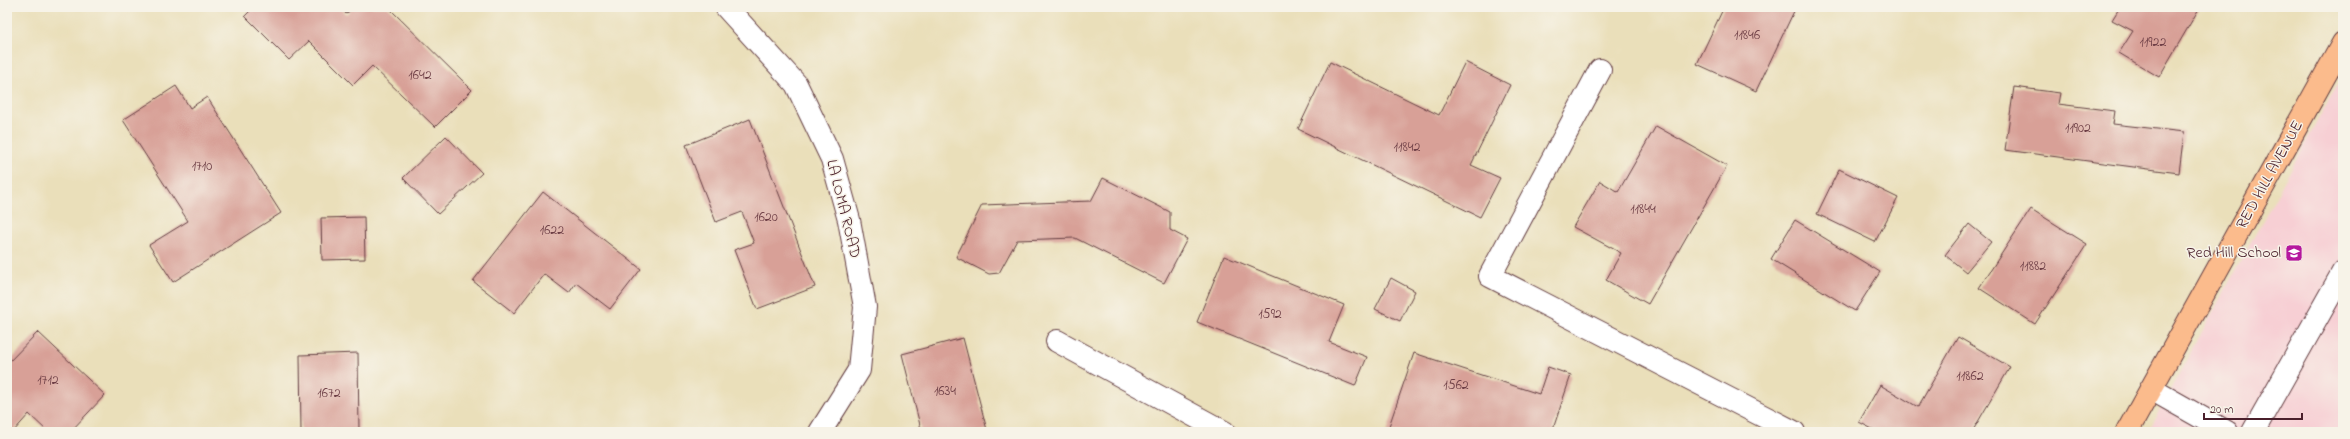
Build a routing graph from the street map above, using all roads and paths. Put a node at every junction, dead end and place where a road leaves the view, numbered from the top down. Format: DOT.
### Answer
graph roads {
  1 [pos="726,7"];
  2 [pos="2343,43"];
  3 [pos="1600,70"];
  4 [pos="2343,272"];
  5 [pos="1057,340"];
  6 [pos="2151,389"];
  7 [pos="820,432"];
  8 [pos="1224,432"];
  9 [pos="1794,432"];
  10 [pos="2127,432"];
  11 [pos="2227,432"];
  12 [pos="2253,432"];
  1 -- 7 [label="street, LA LOMA ROAD"];
  2 -- 6 [label="main road, RED HILL AVENUE"];
  3 -- 9 [label="street"];
  4 -- 12 [label="street"];
  5 -- 8 [label="street"];
  6 -- 10 [label="main road, RED HILL AVENUE"];
  6 -- 11 [label="street"];
}
